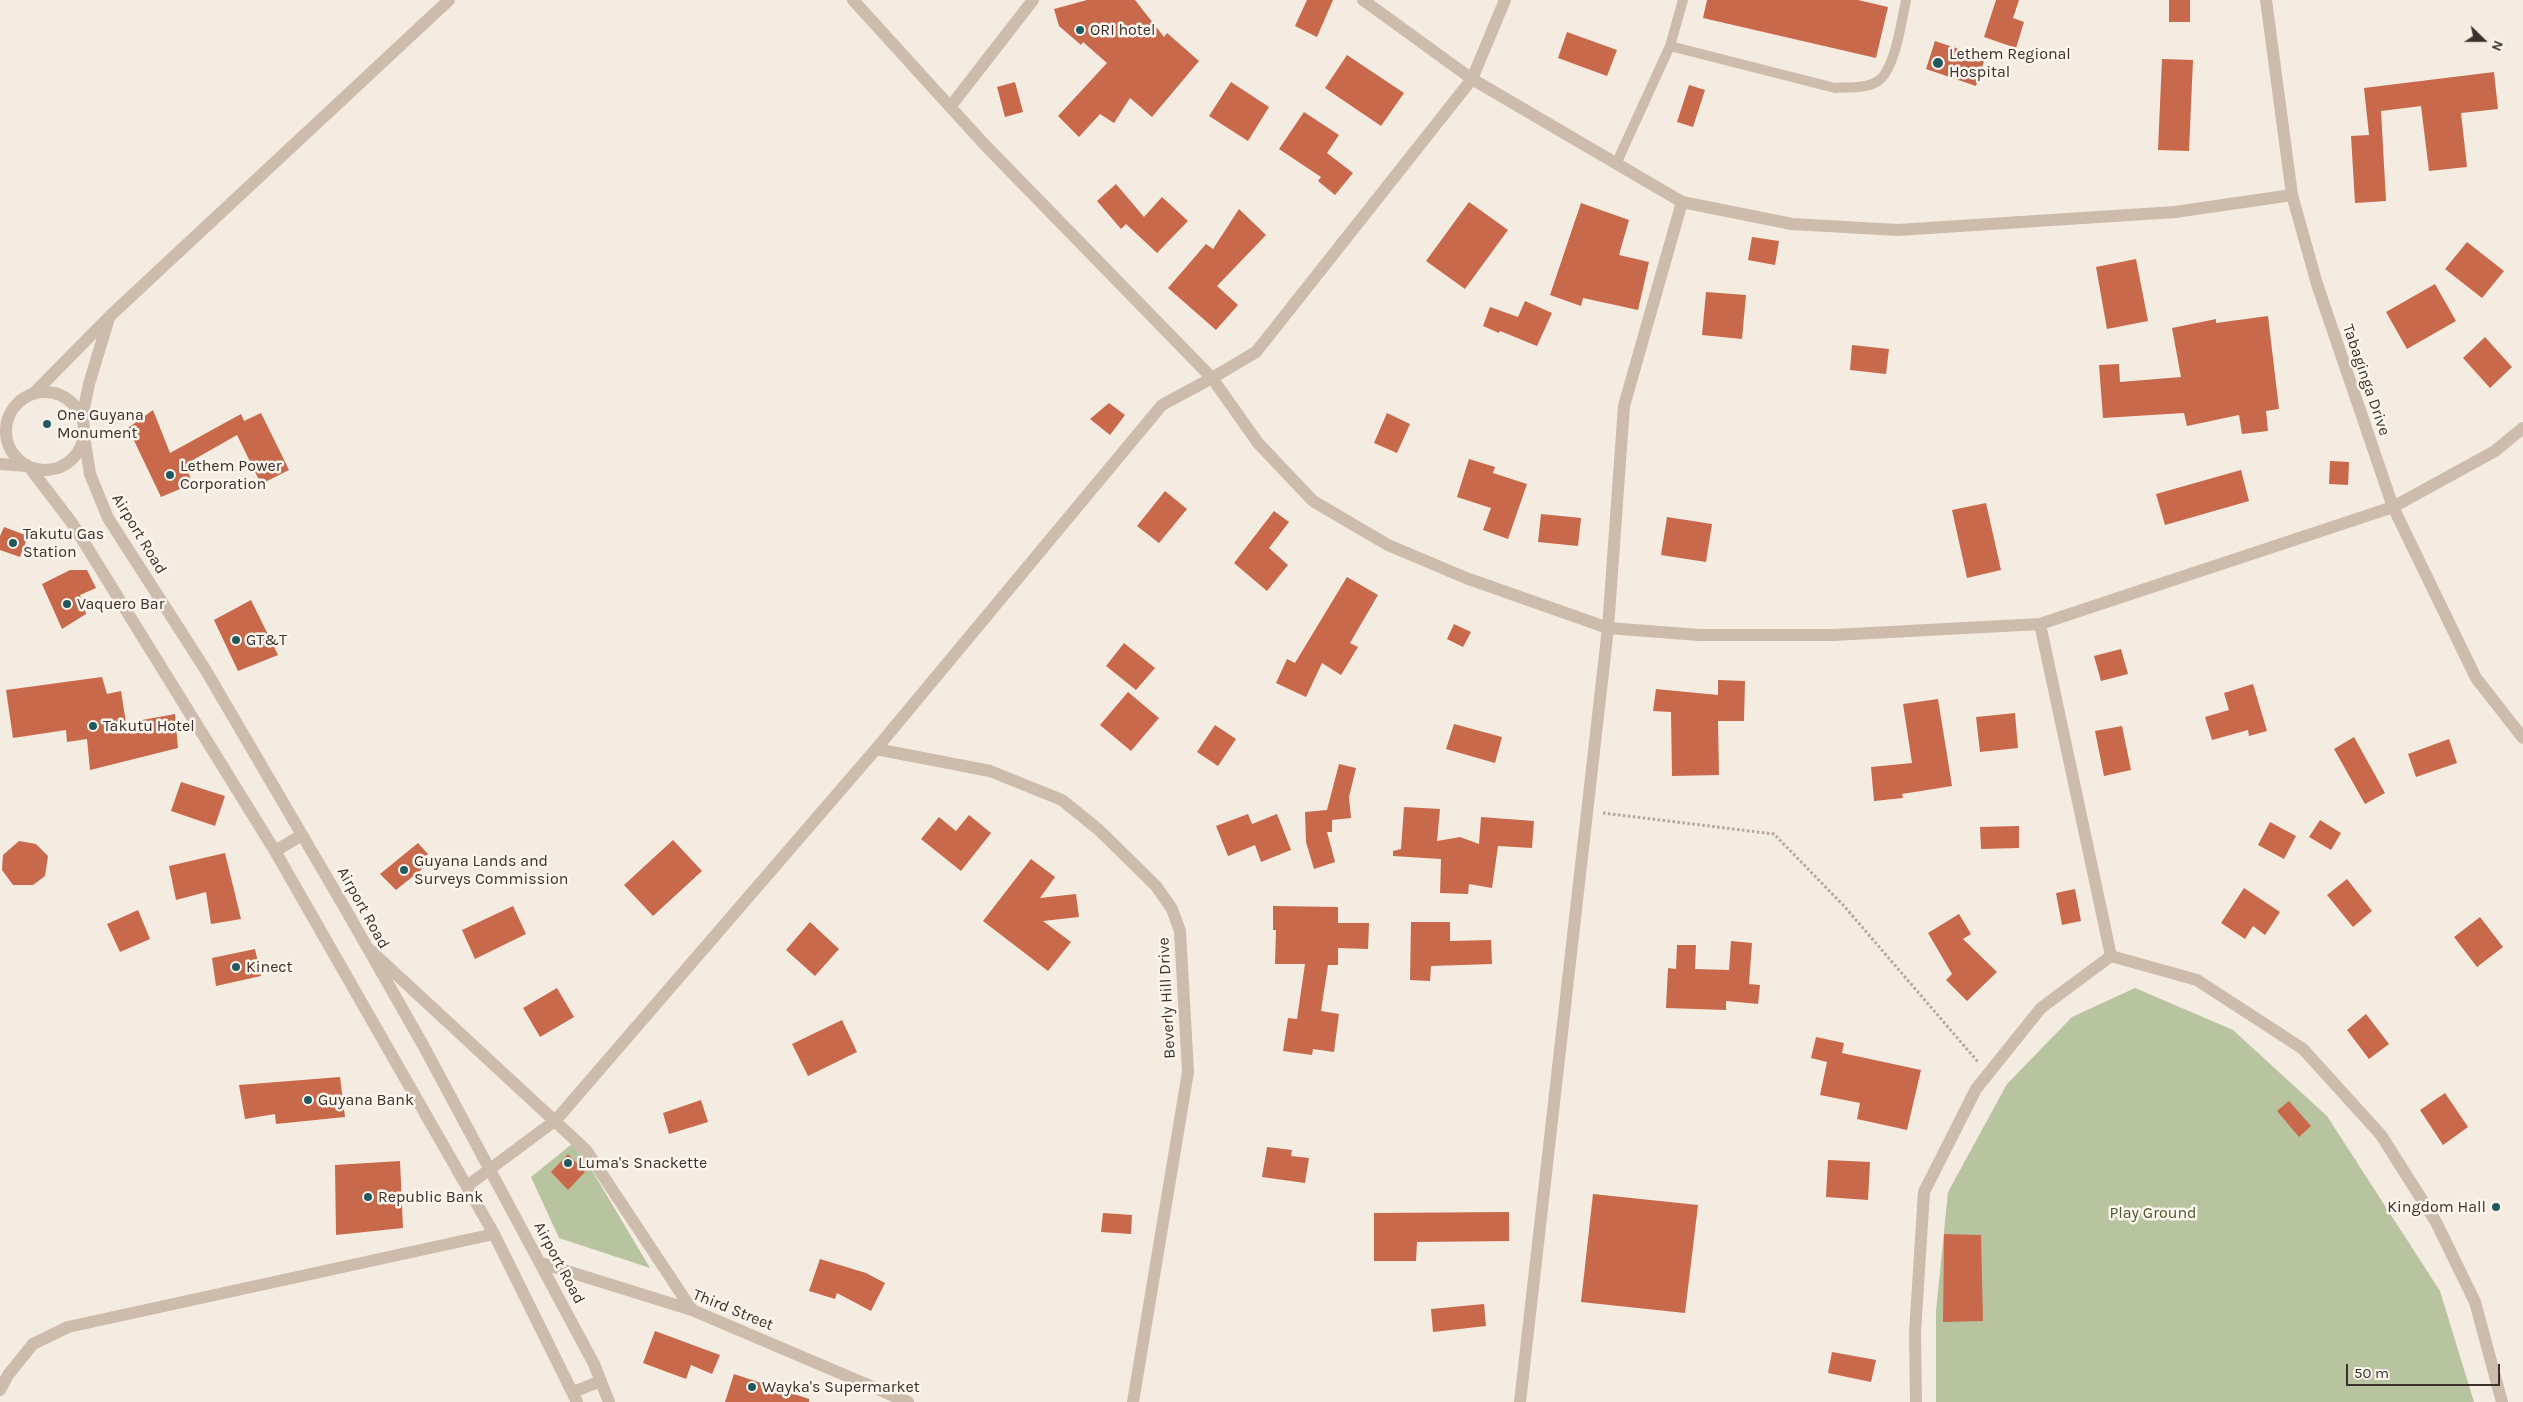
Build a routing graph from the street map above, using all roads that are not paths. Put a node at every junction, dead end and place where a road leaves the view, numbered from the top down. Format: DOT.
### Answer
graph roads {
  1 [pos="449,0"];
  2 [pos="853,0"];
  3 [pos="1033,0"];
  4 [pos="1363,0"];
  5 [pos="1505,0"];
  6 [pos="1683,0"];
  7 [pos="1906,0"];
  8 [pos="2266,0"];
  9 [pos="1670,46"];
  10 [pos="1472,78"];
  11 [pos="950,107"];
  12 [pos="1616,164"];
  13 [pos="2292,195"];
  14 [pos="1682,202"];
  15 [pos="110,316"];
  16 [pos="1212,378"];
  17 [pos="35,392"];
  18 [pos="5,415"];
  19 [pos="82,417"];
  20 [pos="2523,428"];
  21 [pos="84,436"];
  22 [pos="0,464"];
  23 [pos="28,467"];
  24 [pos="2393,507"];
  25 [pos="2040,624"];
  26 [pos="1608,628"];
  27 [pos="2523,738"];
  28 [pos="876,749"];
  29 [pos="302,835"];
  30 [pos="275,851"];
  31 [pos="365,945"];
  32 [pos="2111,956"];
  33 [pos="556,1120"];
  34 [pos="491,1171"];
  35 [pos="467,1186"];
  36 [pos="494,1234"];
  37 [pos="541,1263"];
  38 [pos="692,1310"];
  39 [pos="601,1382"];
  40 [pos="0,1390"];
  41 [pos="575,1397"];
  42 [pos="609,1402"];
  43 [pos="908,1402"];
  44 [pos="1133,1402"];
  45 [pos="1520,1402"];
  46 [pos="1916,1402"];
  47 [pos="2502,1402"];
  1 -- 15 [label="street"];
  2 -- 11 [label="street"];
  3 -- 11 [label="street"];
  4 -- 10 [label="street"];
  5 -- 10 [label="street"];
  6 -- 9 [label="lane"];
  7 -- 9 [label="lane"];
  8 -- 13 [label="street, Tabaginga Drive"];
  9 -- 12 [label="lane"];
  10 -- 12 [label="street"];
  10 -- 16 [label="street"];
  11 -- 16 [label="street"];
  12 -- 14 [label="street"];
  13 -- 14 [label="street"];
  13 -- 24 [label="street, Tabaginga Drive"];
  14 -- 26 [label="street"];
  15 -- 17 [label="street"];
  15 -- 19 [label="street, Airport Road"];
  16 -- 26 [label="street"];
  16 -- 28 [label="street"];
  17 -- 18 [label="street"];
  17 -- 19 [label="street"];
  18 -- 23 [label="street"];
  19 -- 21 [label="street, Airport Road"];
  20 -- 24 [label="street"];
  21 -- 23 [label="street"];
  21 -- 29 [label="street, Airport Road"];
  22 -- 23 [label="street"];
  23 -- 30 [label="street"];
  24 -- 25 [label="street"];
  24 -- 27 [label="street, Tabaginga Drive"];
  25 -- 26 [label="street"];
  25 -- 32 [label="street"];
  26 -- 45 [label="street"];
  28 -- 33 [label="street"];
  28 -- 44 [label="street, Beverly Hill Drive"];
  29 -- 30 [label="street"];
  29 -- 31 [label="street, Airport Road"];
  30 -- 35 [label="street"];
  31 -- 33 [label="street"];
  31 -- 34 [label="street, Airport Road"];
  32 -- 46 [label="street"];
  32 -- 47 [label="street"];
  33 -- 34 [label="street"];
  33 -- 38 [label="street"];
  34 -- 35 [label="street"];
  34 -- 37 [label="street, Airport Road"];
  35 -- 36 [label="street"];
  36 -- 40 [label="street"];
  36 -- 41 [label="street"];
  37 -- 38 [label="street, Third Street"];
  37 -- 39 [label="street, Airport Road"];
  38 -- 43 [label="street, Third Street"];
  39 -- 41 [label="street"];
  39 -- 42 [label="street, Airport Road"];
}
